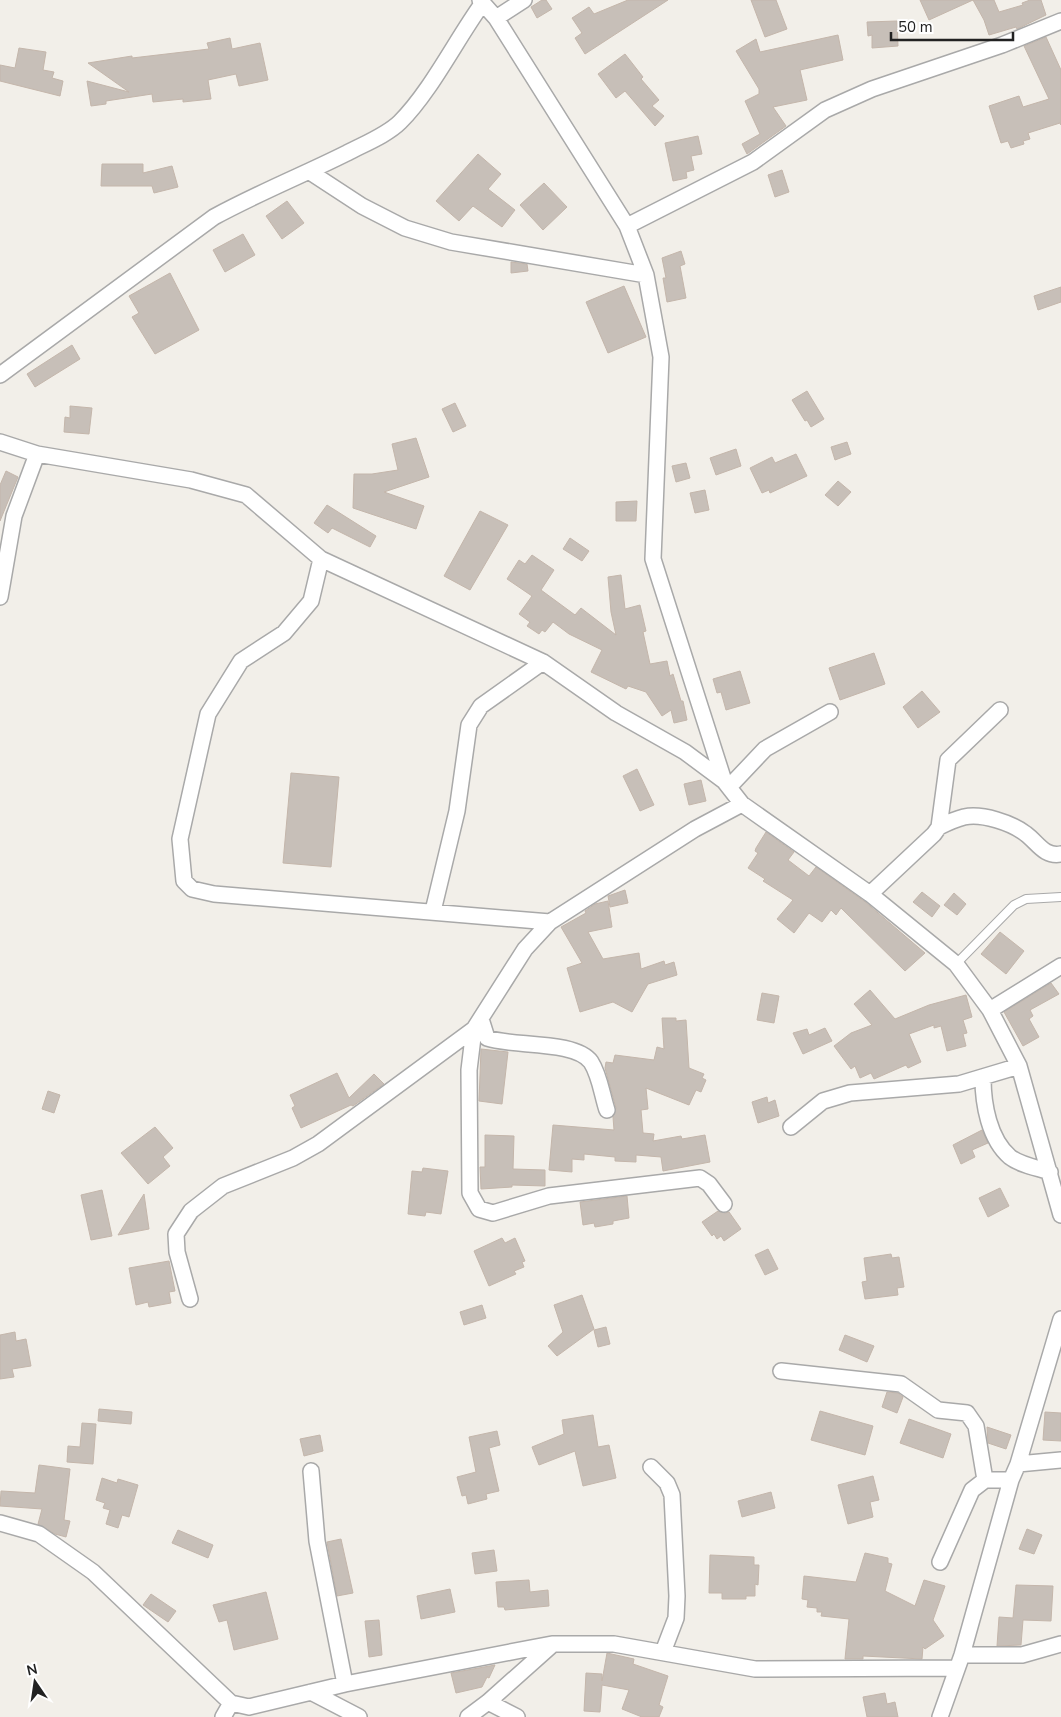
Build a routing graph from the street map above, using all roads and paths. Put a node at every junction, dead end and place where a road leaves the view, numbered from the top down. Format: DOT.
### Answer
graph roads {
  1 [pos="524,0"];
  2 [pos="481,2"];
  3 [pos="496,18"];
  4 [pos="1061,21"];
  5 [pos="310,172"];
  6 [pos="627,226"];
  7 [pos="646,275"];
  8 [pos="0,375"];
  9 [pos="0,442"];
  10 [pos="37,454"];
  11 [pos="321,559"];
  12 [pos="0,597"];
  13 [pos="543,662"];
  14 [pos="1000,710"];
  15 [pos="830,712"];
  16 [pos="726,784"];
  17 [pos="742,804"];
  18 [pos="938,826"];
  19 [pos="1061,854"];
  20 [pos="870,894"];
  21 [pos="1061,898"];
  22 [pos="433,911"];
  23 [pos="550,922"];
  24 [pos="956,964"];
  25 [pos="1061,966"];
  26 [pos="990,1010"];
  27 [pos="477,1024"];
  28 [pos="1018,1066"];
  29 [pos="983,1078"];
  30 [pos="607,1110"];
  31 [pos="791,1127"];
  32 [pos="1050,1172"];
  33 [pos="724,1204"];
  34 [pos="1061,1215"];
  35 [pos="190,1299"];
  36 [pos="1061,1319"];
  37 [pos="781,1371"];
  38 [pos="1061,1460"];
  39 [pos="1018,1464"];
  40 [pos="651,1467"];
  41 [pos="311,1471"];
  42 [pos="984,1480"];
  43 [pos="1011,1480"];
  44 [pos="0,1523"];
  45 [pos="940,1562"];
  46 [pos="552,1644"];
  47 [pos="1061,1644"];
  48 [pos="663,1652"];
  49 [pos="959,1661"];
  50 [pos="345,1684"];
  51 [pos="311,1692"];
  52 [pos="331,1702"];
  53 [pos="488,1702"];
  54 [pos="231,1703"];
  55 [pos="223,1717"];
  56 [pos="336,1717"];
  57 [pos="359,1717"];
  58 [pos="468,1717"];
  59 [pos="517,1717"];
  60 [pos="940,1717"];
  1 -- 3 [label="street"];
  2 -- 3 [label="street"];
  2 -- 5 [label="street"];
  3 -- 6 [label="street"];
  4 -- 6 [label="street"];
  5 -- 7 [label="street"];
  5 -- 8 [label="street"];
  6 -- 7 [label="street"];
  7 -- 16 [label="street"];
  9 -- 10 [label="street"];
  10 -- 11 [label="street"];
  10 -- 12 [label="street"];
  11 -- 13 [label="street"];
  11 -- 22 [label="street"];
  13 -- 16 [label="street"];
  13 -- 22 [label="street"];
  14 -- 18 [label="street"];
  15 -- 16 [label="street"];
  16 -- 17 [label="street"];
  17 -- 20 [label="street"];
  17 -- 23 [label="street"];
  18 -- 19 [label="street"];
  18 -- 20 [label="street"];
  20 -- 24 [label="street"];
  21 -- 24 [label="lane"];
  22 -- 23 [label="street"];
  23 -- 27 [label="street"];
  24 -- 26 [label="street"];
  25 -- 26 [label="street"];
  26 -- 28 [label="street"];
  27 -- 30 [label="street"];
  27 -- 33 [label="street"];
  27 -- 35 [label="street"];
  28 -- 29 [label="street"];
  28 -- 32 [label="street"];
  29 -- 31 [label="street"];
  29 -- 32 [label="street"];
  32 -- 34 [label="street"];
  36 -- 39 [label="street"];
  37 -- 42 [label="street"];
  38 -- 39 [label="street"];
  39 -- 43 [label="street"];
  40 -- 48 [label="street"];
  41 -- 50 [label="street"];
  42 -- 43 [label="street"];
  42 -- 45 [label="street"];
  43 -- 49 [label="street"];
  44 -- 54 [label="street"];
  46 -- 48 [label="street"];
  46 -- 50 [label="street"];
  46 -- 53 [label="street"];
  47 -- 49 [label="street"];
  48 -- 49 [label="street"];
  49 -- 60 [label="street"];
  50 -- 51 [label="street"];
  51 -- 52 [label="street"];
  51 -- 54 [label="street"];
  52 -- 56 [label="street"];
  52 -- 57 [label="street"];
  53 -- 58 [label="street"];
  53 -- 59 [label="street"];
  54 -- 55 [label="street"];
}
